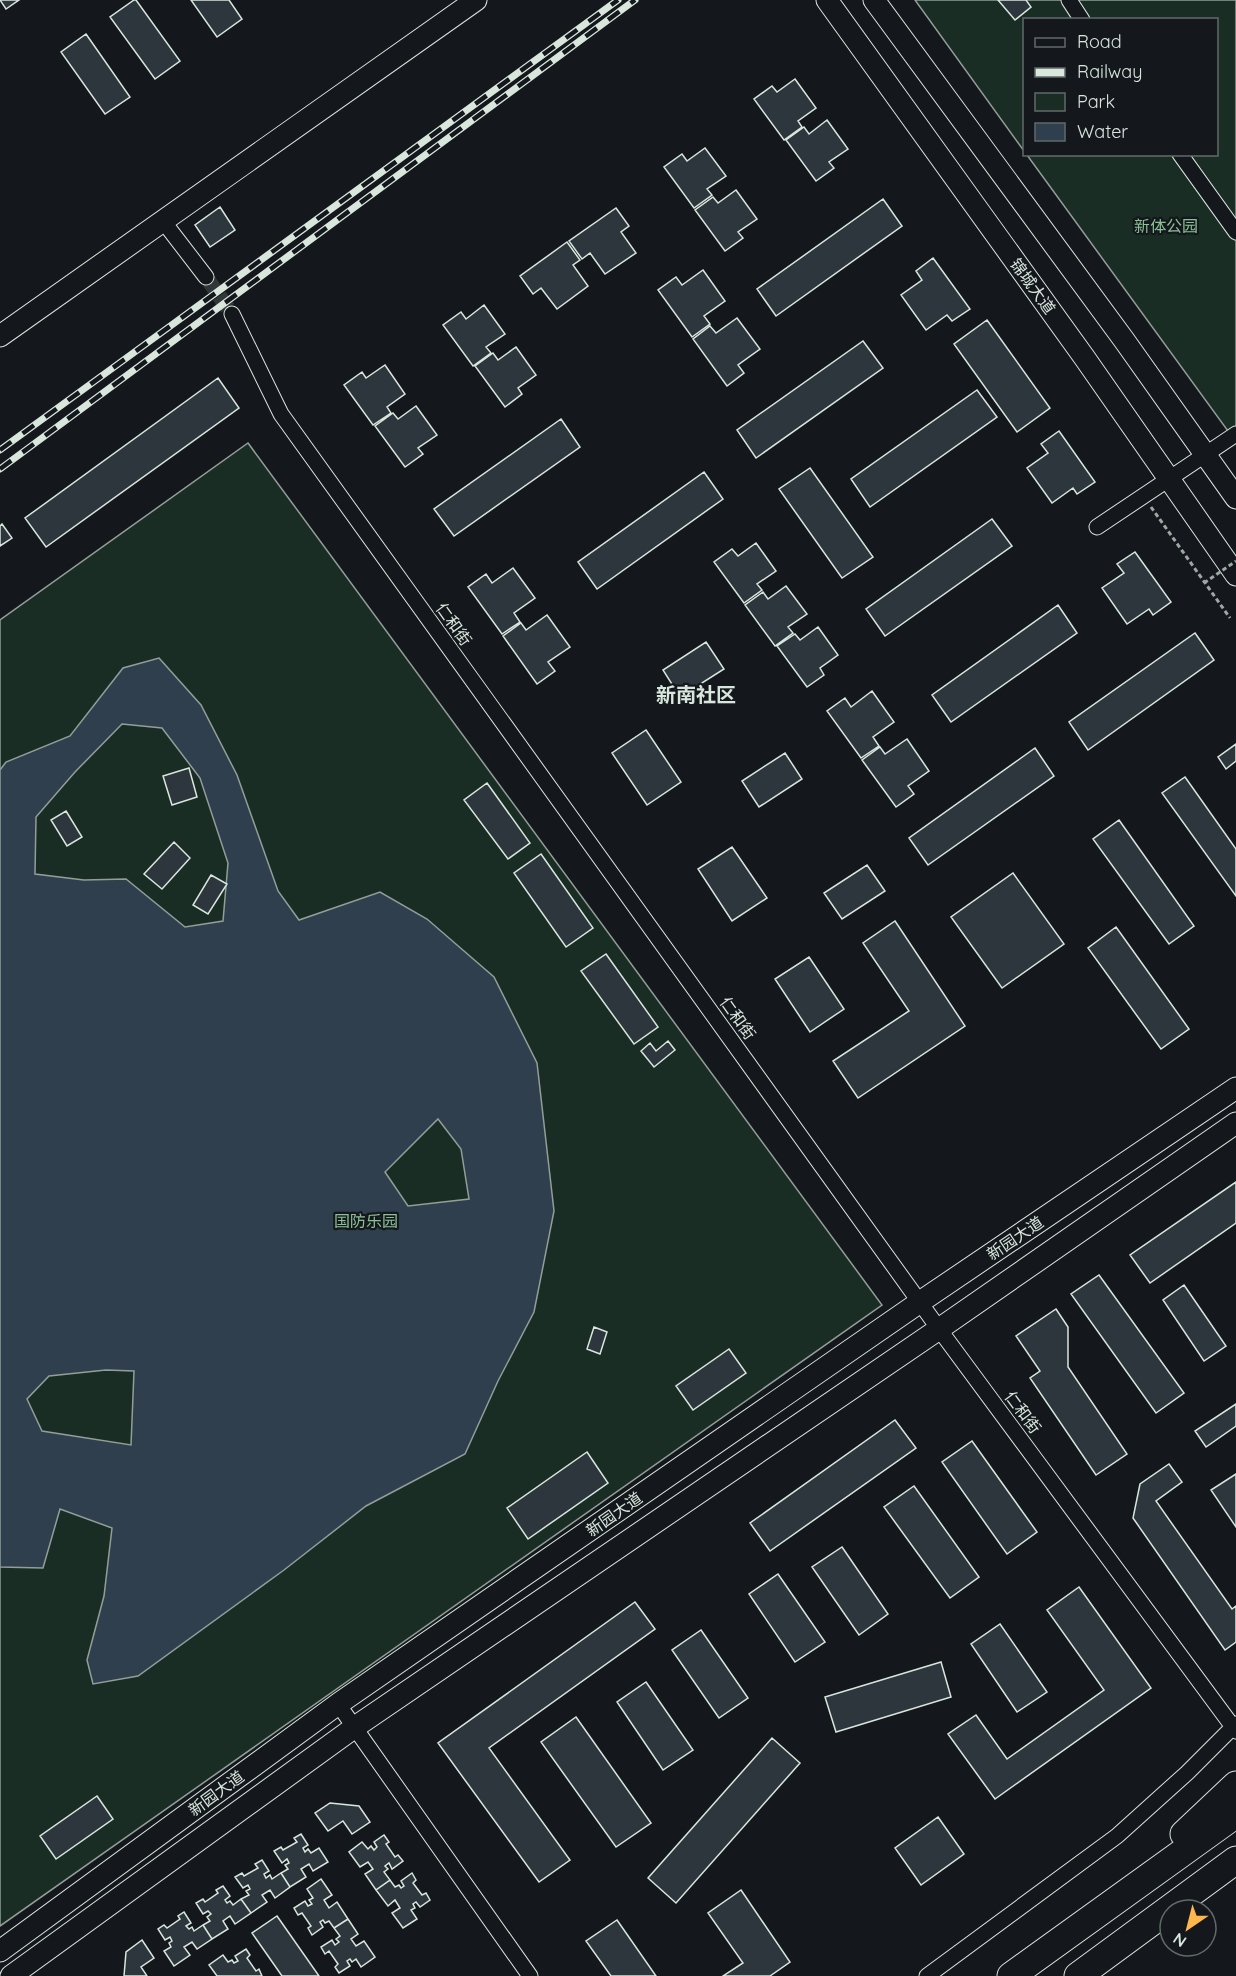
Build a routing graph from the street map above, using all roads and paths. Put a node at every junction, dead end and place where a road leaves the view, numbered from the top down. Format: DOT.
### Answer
graph roads {
  1 [pos="476,0"];
  2 [pos="827,0"];
  3 [pos="874,0"];
  4 [pos="1069,0"];
  5 [pos="1081,18"];
  6 [pos="1181,156"];
  7 [pos="163,221"];
  8 [pos="1236,232"];
  9 [pos="206,278"];
  10 [pos="232,314"];
  11 [pos="0,336"];
  12 [pos="1236,434"];
  13 [pos="1205,455"];
  14 [pos="1169,479"];
  15 [pos="1143,496"];
  16 [pos="1236,498"];
  17 [pos="1097,527"];
  18 [pos="1236,561"];
  19 [pos="1236,575"];
  20 [pos="1204,583"];
  21 [pos="1230,618"];
  22 [pos="1236,1088"];
  23 [pos="1236,1123"];
  24 [pos="920,1302"];
  25 [pos="939,1329"];
  26 [pos="338,1704"];
  27 [pos="355,1727"];
  28 [pos="1235,1727"];
  29 [pos="1236,1785"];
  30 [pos="1236,1814"];
  31 [pos="1236,1860"];
  32 [pos="1109,1905"];
  33 [pos="1132,1937"];
  34 [pos="0,1951"];
  35 [pos="11,1976"];
  36 [pos="530,1976"];
  37 [pos="927,1976"];
  38 [pos="1011,1976"];
  39 [pos="1078,1976"];
  40 [pos="1088,1976"];
  1 -- 7 [label="street"];
  2 -- 14 [label="street, 锦城大道"];
  3 -- 13 [label="street"];
  4 -- 5 [label="street"];
  6 -- 8 [label="street"];
  7 -- 9 [label="street"];
  7 -- 11 [label="street"];
  10 -- 24 [label="street, 仁和街"];
  12 -- 13 [label="street"];
  13 -- 14 [label="street"];
  13 -- 16 [label="street"];
  14 -- 15 [label="street"];
  14 -- 19 [label="street, 锦城大道"];
  15 -- 17 [label="street"];
  15 -- 20 [label="path"];
  18 -- 20 [label="path, bridge"];
  20 -- 21 [label="path"];
  22 -- 24 [label="street, 新园大道"];
  23 -- 25 [label="street, 新园大道"];
  24 -- 25 [label="street, 仁和街"];
  24 -- 26 [label="street, 新园大道"];
  25 -- 27 [label="street, 新园大道"];
  25 -- 28 [label="street, 仁和街"];
  26 -- 27 [label="street"];
  26 -- 34 [label="street, 新园大道"];
  27 -- 35 [label="street, 新园大道"];
  27 -- 36 [label="street"];
  28 -- 37 [label="street"];
  29 -- 32 [label="highway"];
  30 -- 32 [label="highway"];
  31 -- 33 [label="highway"];
  32 -- 38 [label="highway"];
  33 -- 39 [label="highway"];
  33 -- 40 [label="highway"];
}
